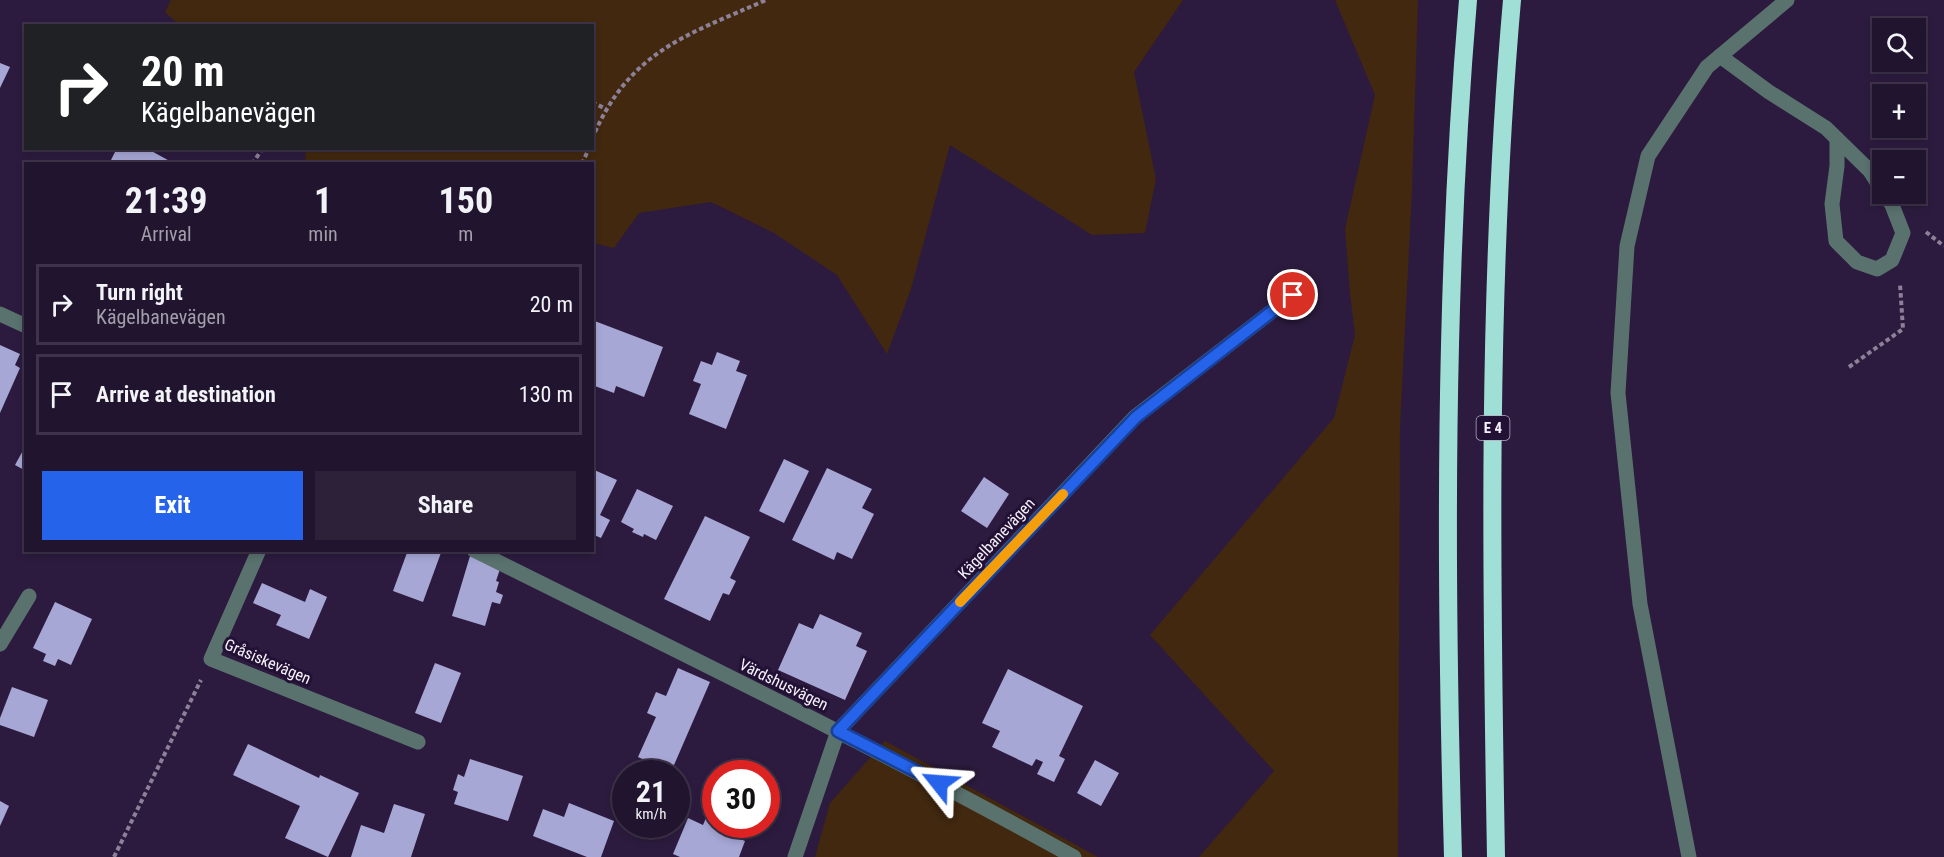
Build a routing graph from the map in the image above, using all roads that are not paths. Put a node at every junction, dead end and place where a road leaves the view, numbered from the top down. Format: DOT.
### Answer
graph roads {
  1 [pos="1468,0"];
  2 [pos="1512,0"];
  3 [pos="1787,0"];
  4 [pos="1720,56"];
  5 [pos="1837,140"];
  6 [pos="1872,174"];
  7 [pos="1891,204"];
  8 [pos="1293,295"];
  9 [pos="0,314"];
  10 [pos="24,325"];
  11 [pos="258,552"];
  12 [pos="478,552"];
  13 [pos="29,596"];
  14 [pos="0,644"];
  15 [pos="838,731"];
  16 [pos="418,742"];
  17 [pos="795,857"];
  18 [pos="1074,857"];
  19 [pos="1453,857"];
  20 [pos="1496,857"];
  21 [pos="1689,857"];
  1 -- 19 [label="highway"];
  2 -- 20 [label="highway, E 4"];
  3 -- 4 [label="street"];
  4 -- 5 [label="street"];
  4 -- 21 [label="street"];
  5 -- 6 [label="street"];
  5 -- 7 [label="street"];
  8 -- 15 [label="street, Kägelbanevägen"];
  9 -- 10 [label="street"];
  11 -- 16 [label="street, Gråsiskevägen"];
  12 -- 15 [label="street, Värdshusvägen"];
  13 -- 14 [label="street"];
  15 -- 17 [label="street, Kägelbanevägen"];
  15 -- 18 [label="street, Värdshusvägen"];
}
